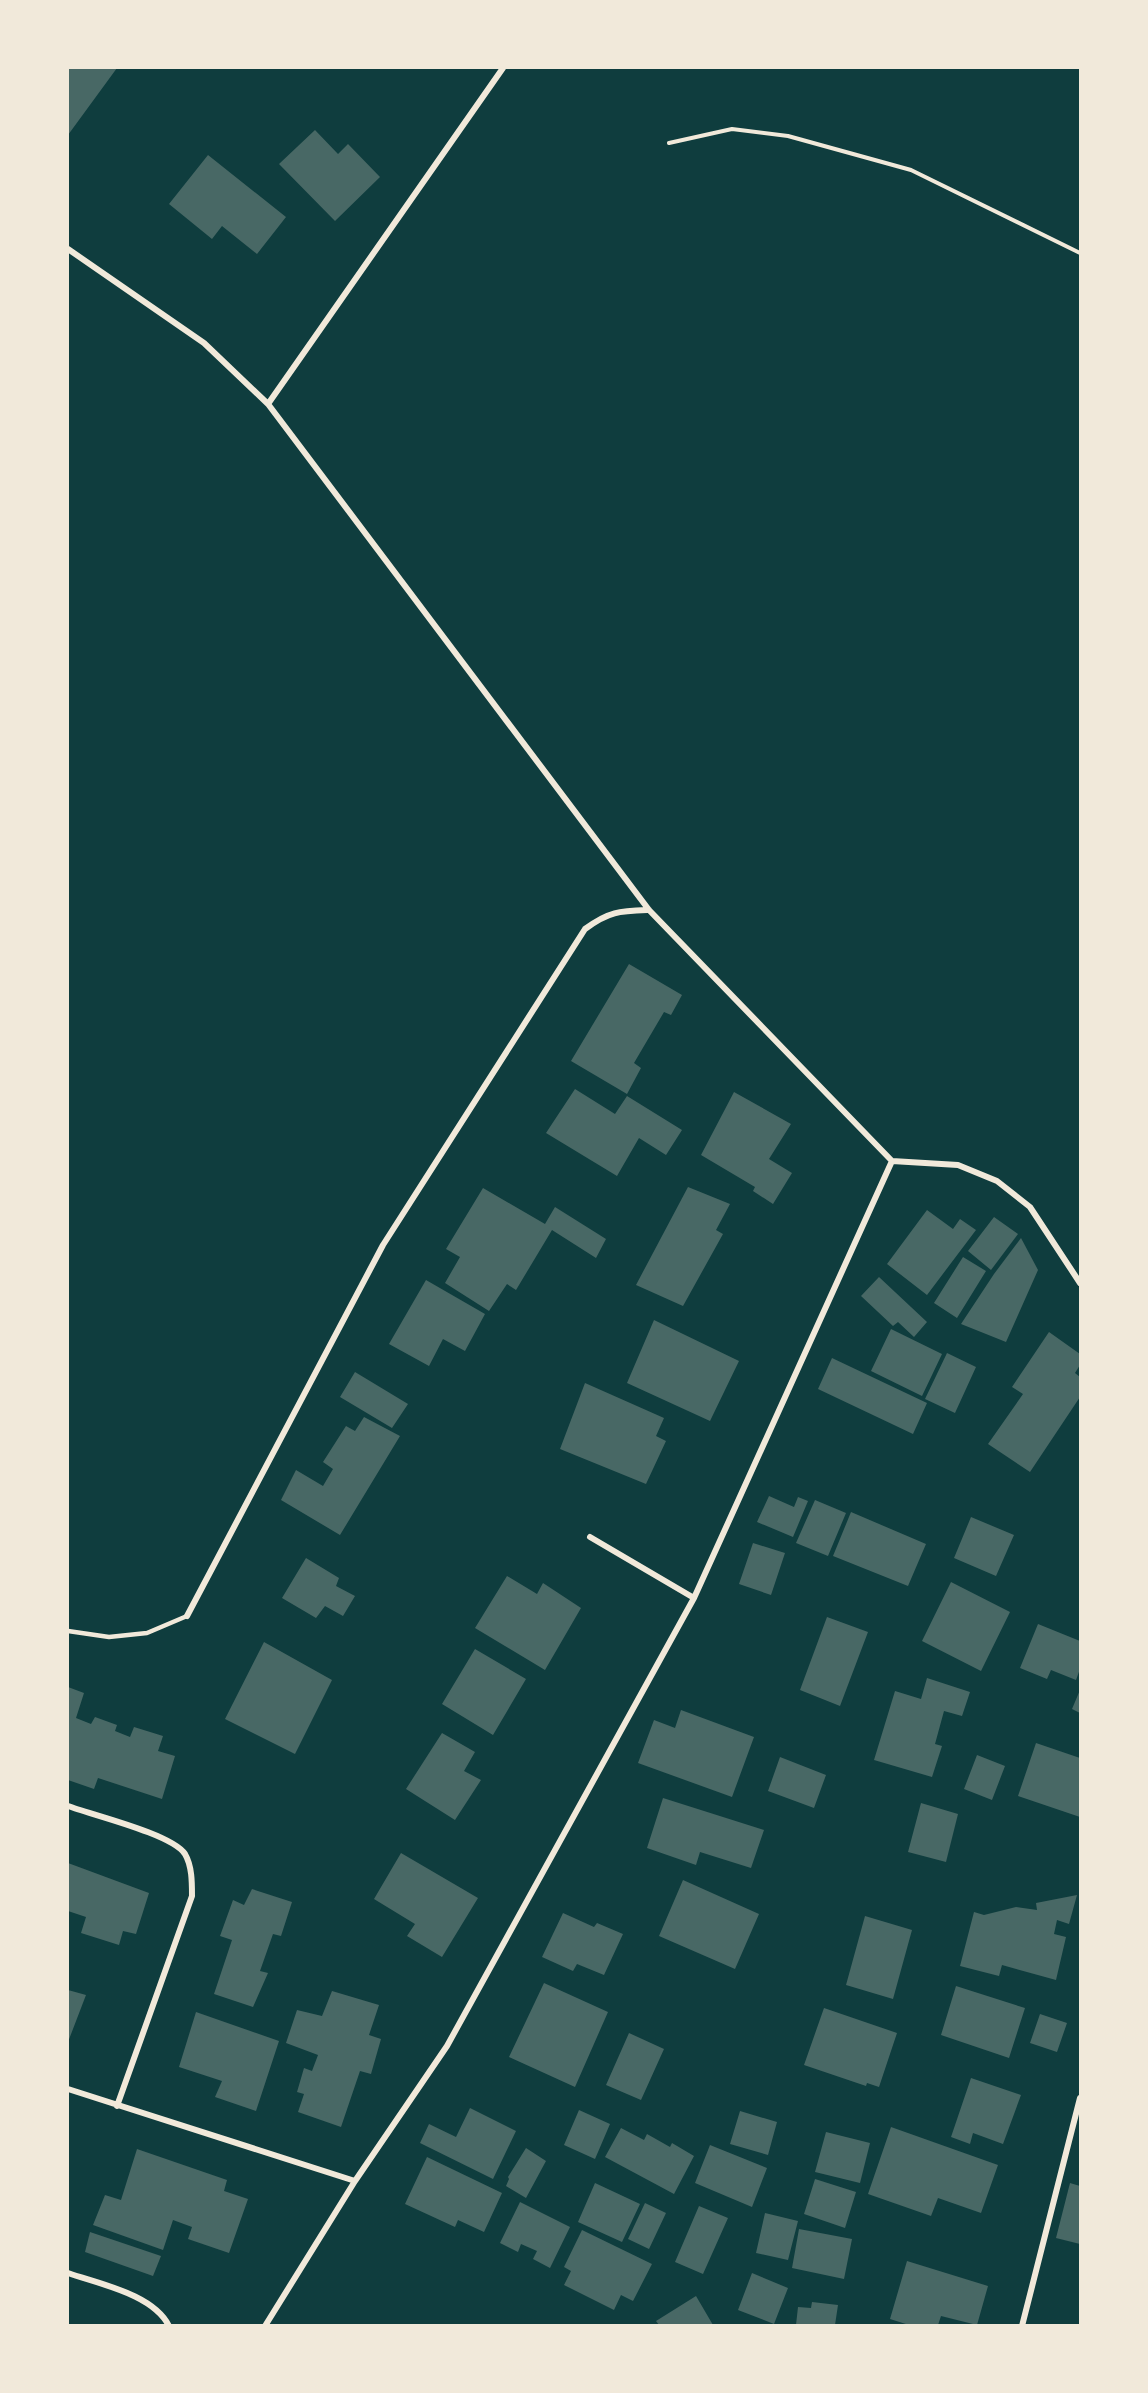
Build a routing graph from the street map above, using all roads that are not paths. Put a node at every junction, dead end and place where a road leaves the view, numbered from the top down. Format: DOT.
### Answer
graph roads {
  1 [pos="503,68"];
  2 [pos="68,249"];
  3 [pos="268,404"];
  4 [pos="649,910"];
  5 [pos="892,1161"];
  6 [pos="1080,1283"];
  7 [pos="590,1537"];
  8 [pos="694,1598"];
  9 [pos="187,1616"];
  10 [pos="68,1631"];
  11 [pos="68,1806"];
  12 [pos="68,2089"];
  13 [pos="1080,2098"];
  14 [pos="117,2106"];
  15 [pos="355,2181"];
  16 [pos="68,2272"];
  17 [pos="169,2325"];
  18 [pos="265,2325"];
  19 [pos="1022,2325"];
  1 -- 3 [label="street"];
  2 -- 3 [label="street"];
  3 -- 4 [label="street"];
  4 -- 5 [label="street"];
  4 -- 9 [label="street"];
  5 -- 6 [label="street"];
  5 -- 8 [label="street"];
  7 -- 8 [label="street"];
  8 -- 15 [label="street"];
  9 -- 10 [label="lane"];
  11 -- 14 [label="street"];
  12 -- 14 [label="street"];
  13 -- 19 [label="street"];
  14 -- 15 [label="street"];
  15 -- 18 [label="street"];
  16 -- 17 [label="street"];
}
